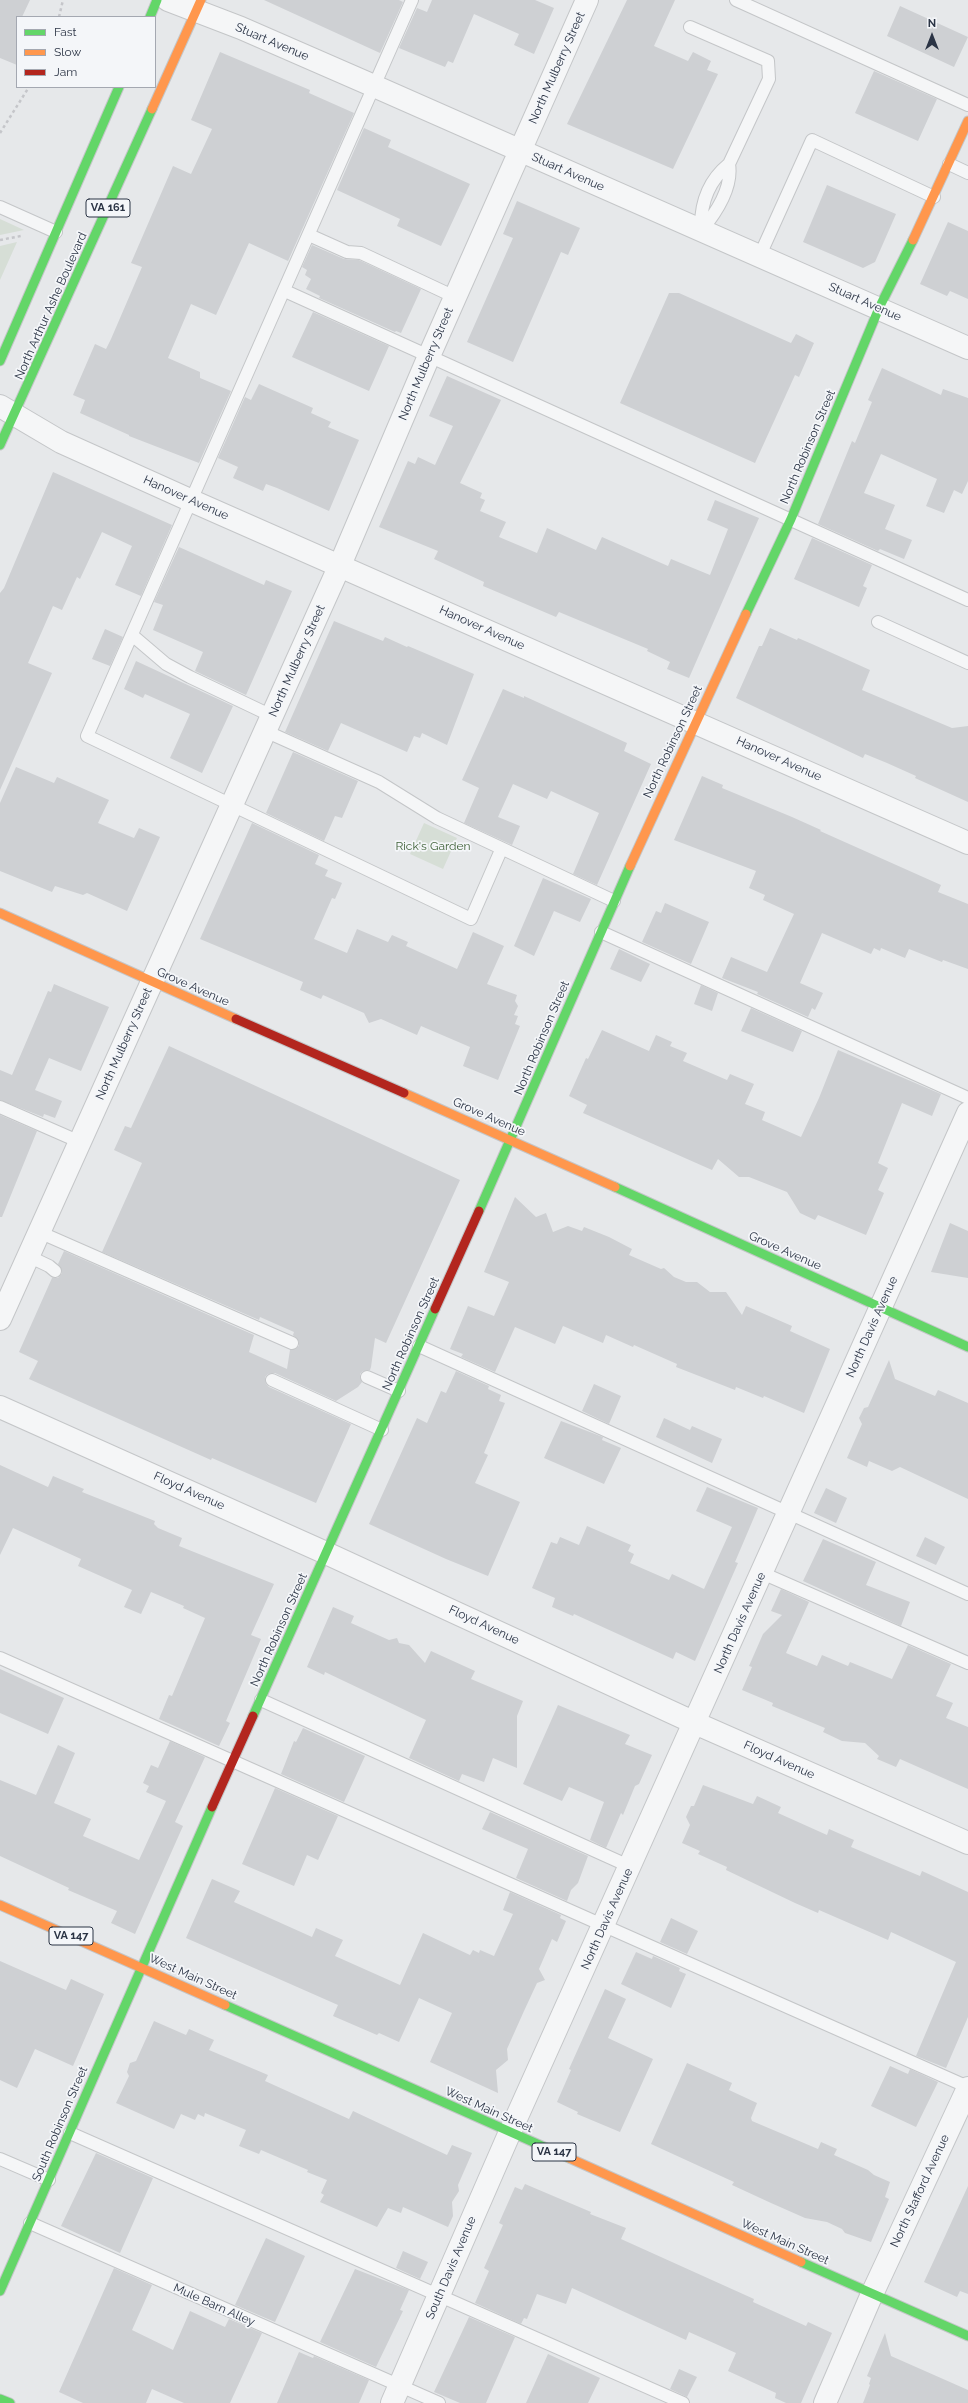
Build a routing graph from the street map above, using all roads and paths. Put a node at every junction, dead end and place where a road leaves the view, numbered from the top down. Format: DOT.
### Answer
graph roads {
  1 [pos="63,0"];
  2 [pos="157,0"];
  3 [pos="168,0"];
  4 [pos="412,0"];
  5 [pos="587,0"];
  6 [pos="736,0"];
  7 [pos="199,5"];
  8 [pos="59,16"];
  9 [pos="150,16"];
  10 [pos="690,27"];
  11 [pos="374,86"];
  12 [pos="28,88"];
  13 [pos="119,88"];
  14 [pos="968,105"];
  15 [pos="968,120"];
  16 [pos="0,133"];
  17 [pos="520,151"];
  18 [pos="948,164"];
  19 [pos="968,173"];
  20 [pos="934,196"];
  21 [pos="0,207"];
  22 [pos="701,231"];
  23 [pos="56,232"];
  24 [pos="26,235"];
  25 [pos="309,235"];
  26 [pos="0,240"];
  27 [pos="760,255"];
  28 [pos="284,291"];
  29 [pos="456,297"];
  30 [pos="879,308"];
  31 [pos="968,348"];
  32 [pos="429,356"];
  33 [pos="0,361"];
  34 [pos="8,411"];
  35 [pos="0,445"];
  36 [pos="192,501"];
  37 [pos="791,519"];
  38 [pos="340,565"];
  39 [pos="968,600"];
  40 [pos="878,622"];
  41 [pos="132,635"];
  42 [pos="968,663"];
  43 [pos="695,722"];
  44 [pos="268,723"];
  45 [pos="232,805"];
  46 [pos="968,843"];
  47 [pos="501,850"];
  48 [pos="614,901"];
  49 [pos="0,912"];
  50 [pos="601,932"];
  51 [pos="152,982"];
  52 [pos="968,1098"];
  53 [pos="0,1107"];
  54 [pos="968,1113"];
  55 [pos="512,1140"];
  56 [pos="80,1142"];
  57 [pos="962,1145"];
  58 [pos="39,1232"];
  59 [pos="28,1256"];
  60 [pos="55,1271"];
  61 [pos="881,1308"];
  62 [pos="0,1319"];
  63 [pos="292,1343"];
  64 [pos="419,1346"];
  65 [pos="968,1347"];
  66 [pos="367,1377"];
  67 [pos="272,1380"];
  68 [pos="399,1391"];
  69 [pos="0,1407"];
  70 [pos="382,1430"];
  71 [pos="789,1513"];
  72 [pos="326,1553"];
  73 [pos="762,1573"];
  74 [pos="968,1594"];
  75 [pos="0,1658"];
  76 [pos="968,1664"];
  77 [pos="261,1700"];
  78 [pos="695,1723"];
  79 [pos="233,1762"];
  80 [pos="968,1843"];
  81 [pos="630,1868"];
  82 [pos="0,1905"];
  83 [pos="604,1926"];
  84 [pos="141,1967"];
  85 [pos="968,2087"];
  86 [pos="70,2132"];
  87 [pos="510,2132"];
  88 [pos="0,2159"];
  89 [pos="49,2180"];
  90 [pos="30,2223"];
  91 [pos="0,2291"];
  92 [pos="872,2294"];
  93 [pos="440,2295"];
  94 [pos="968,2336"];
  95 [pos="396,2394"];
  96 [pos="0,2399"];
  97 [pos="10,2403"];
  98 [pos="439,2403"];
  99 [pos="684,2403"];
  100 [pos="825,2403"];
  1 -- 8 [label="path"];
  2 -- 9 [label="street"];
  3 -- 7 [label="street, Stuart Avenue"];
  4 -- 11 [label="lane"];
  5 -- 17 [label="street, North Mulberry Street"];
  6 -- 14 [label="lane"];
  7 -- 11 [label="street, Stuart Avenue"];
  7 -- 34 [label="street, North Arthur Ashe Boulevard / VA 161"];
  10 -- 22 [label="lane"];
  11 -- 17 [label="street, Stuart Avenue"];
  11 -- 25 [label="lane"];
  12 -- 16 [label="path"];
  13 -- 23 [label="street, North Arthur Ashe Boulevard / VA 161"];
  15 -- 18 [label="street, North Robinson Street"];
  17 -- 22 [label="street, Stuart Avenue"];
  17 -- 29 [label="street, North Mulberry Street"];
  18 -- 19 [label="lane"];
  18 -- 20 [label="street, North Robinson Street"];
  20 -- 27 [label="lane"];
  20 -- 30 [label="street, North Robinson Street"];
  21 -- 23 [label="lane"];
  22 -- 27 [label="street, Stuart Avenue"];
  23 -- 33 [label="street, North Arthur Ashe Boulevard / VA 161"];
  24 -- 26 [label="path"];
  25 -- 28 [label="lane"];
  25 -- 29 [label="lane"];
  27 -- 30 [label="street, Stuart Avenue"];
  28 -- 32 [label="lane"];
  28 -- 36 [label="lane"];
  29 -- 32 [label="street, North Mulberry Street"];
  30 -- 31 [label="street, Stuart Avenue"];
  30 -- 37 [label="street, North Robinson Street"];
  32 -- 37 [label="lane"];
  32 -- 38 [label="street, North Mulberry Street"];
  34 -- 35 [label="street, North Arthur Ashe Boulevard / VA 161"];
  34 -- 36 [label="street, Hanover Avenue"];
  36 -- 38 [label="street, Hanover Avenue"];
  36 -- 41 [label="lane"];
  37 -- 39 [label="lane"];
  37 -- 43 [label="street, North Robinson Street"];
  38 -- 43 [label="street, Hanover Avenue"];
  38 -- 44 [label="street, North Mulberry Street"];
  40 -- 42 [label="lane"];
  41 -- 44 [label="lane"];
  41 -- 45 [label="lane"];
  43 -- 46 [label="street, Hanover Avenue"];
  43 -- 48 [label="street, North Robinson Street"];
  44 -- 45 [label="street, North Mulberry Street"];
  44 -- 47 [label="lane"];
  45 -- 47 [label="lane"];
  45 -- 51 [label="street, North Mulberry Street"];
  47 -- 48 [label="lane"];
  48 -- 50 [label="street, North Robinson Street"];
  49 -- 51 [label="street, Grove Avenue"];
  50 -- 52 [label="lane"];
  50 -- 55 [label="street, North Robinson Street"];
  51 -- 55 [label="street, Grove Avenue"];
  51 -- 56 [label="street, North Mulberry Street"];
  53 -- 56 [label="lane"];
  54 -- 57 [label="street, North Davis Avenue"];
  55 -- 61 [label="street, Grove Avenue"];
  55 -- 64 [label="street, North Robinson Street"];
  56 -- 58 [label="street, North Mulberry Street"];
  57 -- 61 [label="street, North Davis Avenue"];
  58 -- 59 [label="street, North Mulberry Street"];
  58 -- 63 [label="lane"];
  59 -- 60 [label="lane"];
  59 -- 62 [label="street, North Mulberry Street"];
  61 -- 65 [label="street, Grove Avenue"];
  61 -- 71 [label="street, North Davis Avenue"];
  64 -- 68 [label="street, North Robinson Street"];
  64 -- 71 [label="lane"];
  66 -- 68 [label="lane"];
  67 -- 70 [label="lane"];
  68 -- 70 [label="street, North Robinson Street"];
  69 -- 72 [label="street, Floyd Avenue"];
  70 -- 72 [label="street, North Robinson Street"];
  71 -- 73 [label="street, North Davis Avenue"];
  71 -- 74 [label="lane"];
  72 -- 77 [label="street, North Robinson Street"];
  72 -- 78 [label="street, Floyd Avenue"];
  73 -- 76 [label="lane"];
  73 -- 78 [label="street, North Davis Avenue"];
  75 -- 79 [label="lane"];
  77 -- 79 [label="street, North Robinson Street"];
  77 -- 81 [label="lane"];
  78 -- 80 [label="street, Floyd Avenue"];
  78 -- 81 [label="street, North Davis Avenue"];
  79 -- 83 [label="lane"];
  79 -- 84 [label="street, North Robinson Street"];
  81 -- 83 [label="street, North Davis Avenue"];
  82 -- 84 [label="street, West Main Street / VA 147"];
  83 -- 85 [label="lane"];
  83 -- 87 [label="street, North Davis Avenue"];
  84 -- 86 [label="street, South Robinson Street"];
  84 -- 87 [label="street, West Main Street / VA 147"];
  85 -- 92 [label="street, North Stafford Avenue"];
  86 -- 89 [label="street, South Robinson Street"];
  86 -- 93 [label="lane"];
  87 -- 92 [label="street, West Main Street / VA 147"];
  87 -- 93 [label="street, South Davis Avenue"];
  88 -- 89 [label="lane"];
  89 -- 90 [label="street, South Robinson Street"];
  90 -- 91 [label="street, South Robinson Street"];
  90 -- 95 [label="lane, Mule Barn Alley"];
  92 -- 94 [label="street, West Main Street / VA 147"];
  92 -- 100 [label="street, North Stafford Avenue"];
  93 -- 95 [label="street, South Davis Avenue"];
  93 -- 99 [label="lane"];
  95 -- 98 [label="lane, Mule Barn Alley"];
  96 -- 97 [label="street"];
}
